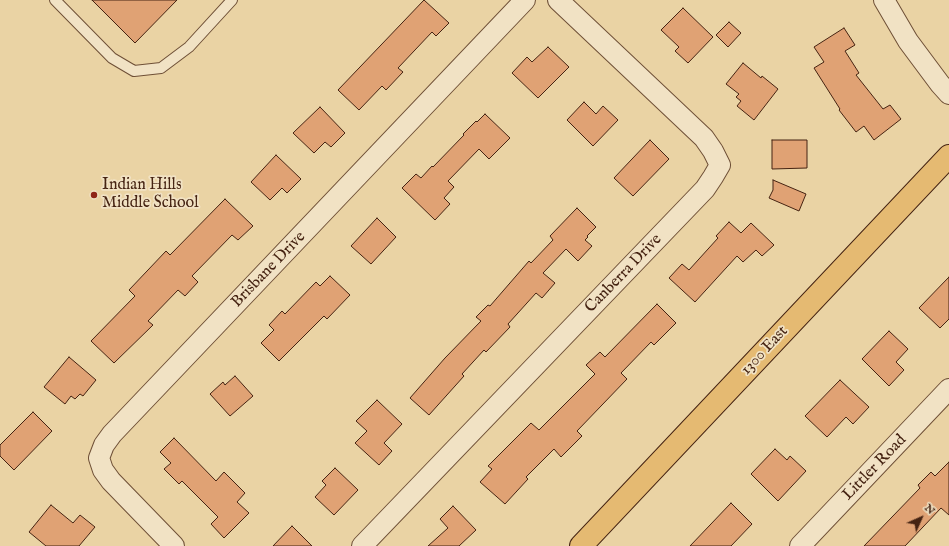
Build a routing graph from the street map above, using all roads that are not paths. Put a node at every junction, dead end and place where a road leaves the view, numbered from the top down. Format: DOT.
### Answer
graph roads {
  1 [pos="55,0"];
  2 [pos="232,0"];
  3 [pos="525,0"];
  4 [pos="558,0"];
  5 [pos="884,0"];
  6 [pos="949,94"];
  7 [pos="949,156"];
  8 [pos="949,389"];
  9 [pos="174,546"];
  10 [pos="362,546"];
  11 [pos="581,546"];
  12 [pos="800,546"];
  1 -- 2 [label="lane"];
  3 -- 9 [label="street, Brisbane Drive"];
  4 -- 10 [label="street, Canberra Drive"];
  5 -- 6 [label="street"];
  7 -- 11 [label="main road, 1300 East"];
  8 -- 12 [label="street, Littler Road"];
}
